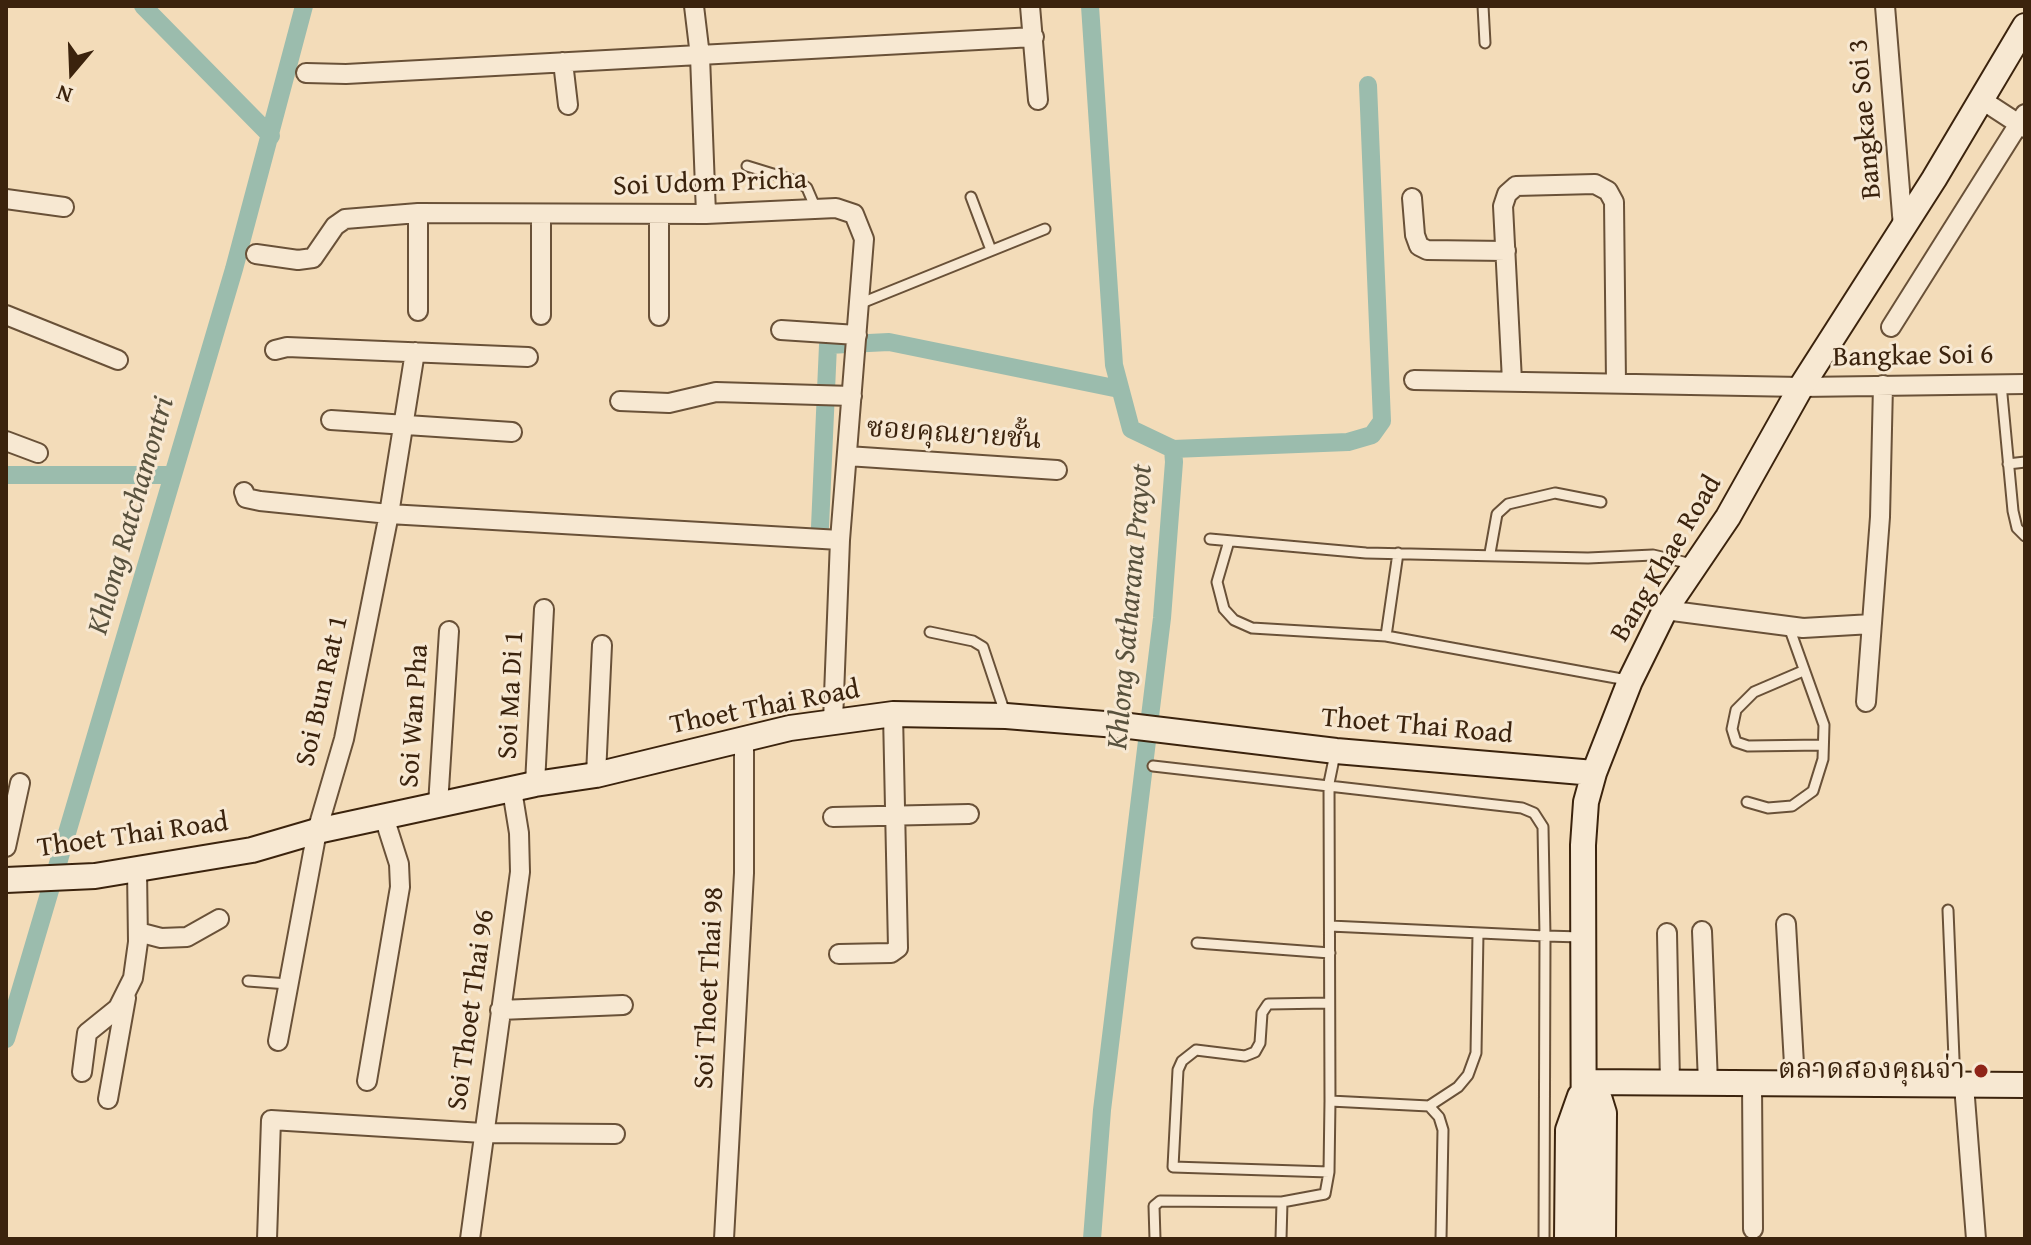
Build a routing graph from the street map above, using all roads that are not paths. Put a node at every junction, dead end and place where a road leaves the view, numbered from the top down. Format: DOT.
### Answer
graph roads {
  1 [pos="694,6"];
  2 [pos="1030,6"];
  3 [pos="1483,6"];
  4 [pos="1885,6"];
  5 [pos="2025,26"];
  6 [pos="1034,37"];
  7 [pos="1485,43"];
  8 [pos="700,56"];
  9 [pos="563,62"];
  10 [pos="306,73"];
  11 [pos="1038,100"];
  12 [pos="1982,100"];
  13 [pos="568,105"];
  14 [pos="2023,122"];
  15 [pos="747,166"];
  16 [pos="971,197"];
  17 [pos="1412,198"];
  18 [pos="6,199"];
  19 [pos="64,207"];
  20 [pos="816,209"];
  21 [pos="418,213"];
  22 [pos="706,214"];
  23 [pos="541,215"];
  24 [pos="659,215"];
  25 [pos="1903,227"];
  26 [pos="1045,229"];
  27 [pos="991,250"];
  28 [pos="1506,251"];
  29 [pos="256,254"];
  30 [pos="859,304"];
  31 [pos="418,311"];
  32 [pos="6,315"];
  33 [pos="541,315"];
  34 [pos="659,316"];
  35 [pos="1891,327"];
  36 [pos="781,330"];
  37 [pos="857,335"];
  38 [pos="275,350"];
  39 [pos="415,352"];
  40 [pos="528,357"];
  41 [pos="118,360"];
  42 [pos="1414,380"];
  43 [pos="1512,381"];
  44 [pos="1616,383"];
  45 [pos="2001,383"];
  46 [pos="2025,384"];
  47 [pos="1883,385"];
  48 [pos="1801,387"];
  49 [pos="852,396"];
  50 [pos="620,401"];
  51 [pos="331,420"];
  52 [pos="402,427"];
  53 [pos="512,432"];
  54 [pos="6,441"];
  55 [pos="38,453"];
  56 [pos="847,456"];
  57 [pos="2025,462"];
  58 [pos="2008,464"];
  59 [pos="1057,470"];
  60 [pos="244,492"];
  61 [pos="1601,502"];
  62 [pos="389,514"];
  63 [pos="2025,536"];
  64 [pos="1210,539"];
  65 [pos="840,540"];
  66 [pos="1229,541"];
  67 [pos="1398,553"];
  68 [pos="1490,553"];
  69 [pos="1697,565"];
  70 [pos="544,609"];
  71 [pos="1665,610"];
  72 [pos="1872,624"];
  73 [pos="1789,627"];
  74 [pos="449,631"];
  75 [pos="930,632"];
  76 [pos="1386,636"];
  77 [pos="602,645"];
  78 [pos="1803,671"];
  79 [pos="1630,681"];
  80 [pos="1866,702"];
  81 [pos="893,714"];
  82 [pos="1006,716"];
  83 [pos="833,721"];
  84 [pos="744,740"];
  85 [pos="1823,745"];
  86 [pos="1336,751"];
  87 [pos="1153,766"];
  88 [pos="1594,773"];
  89 [pos="596,775"];
  90 [pos="20,783"];
  91 [pos="1329,783"];
  92 [pos="524,787"];
  93 [pos="1747,802"];
  94 [pos="438,805"];
  95 [pos="969,814"];
  96 [pos="896,816"];
  97 [pos="384,817"];
  98 [pos="833,817"];
  99 [pos="317,831"];
  100 [pos="6,847"];
  101 [pos="137,870"];
  102 [pos="17,880"];
  103 [pos="1948,910"];
  104 [pos="219,919"];
  105 [pos="1786,924"];
  106 [pos="1330,926"];
  107 [pos="1702,931"];
  108 [pos="138,932"];
  109 [pos="1478,933"];
  110 [pos="1667,933"];
  111 [pos="1545,936"];
  112 [pos="1583,937"];
  113 [pos="1197,943"];
  114 [pos="1330,953"];
  115 [pos="839,954"];
  116 [pos="248,981"];
  117 [pos="289,984"];
  118 [pos="126,995"];
  119 [pos="1328,1003"];
  120 [pos="623,1005"];
  121 [pos="500,1010"];
  122 [pos="278,1041"];
  123 [pos="82,1072"];
  124 [pos="367,1081"];
  125 [pos="1585,1082"];
  126 [pos="1752,1082"];
  127 [pos="1795,1082"];
  128 [pos="1670,1083"];
  129 [pos="1708,1083"];
  130 [pos="1959,1084"];
  131 [pos="2025,1085"];
  132 [pos="108,1099"];
  133 [pos="1330,1101"];
  134 [pos="1429,1106"];
  135 [pos="483,1133"];
  136 [pos="615,1134"];
  137 [pos="1329,1172"];
  138 [pos="1282,1202"];
  139 [pos="1753,1229"];
  140 [pos="267,1239"];
  141 [pos="470,1239"];
  142 [pos="724,1239"];
  143 [pos="1155,1239"];
  144 [pos="1281,1239"];
  145 [pos="1441,1239"];
  146 [pos="1544,1239"];
  147 [pos="1567,1239"];
  148 [pos="1584,1239"];
  149 [pos="1603,1239"];
  150 [pos="1976,1239"];
  1 -- 8 [label="street"];
  2 -- 6 [label="street"];
  3 -- 7 [label="lane"];
  4 -- 25 [label="street, Bangkae Soi 3"];
  5 -- 12 [label="main road, Bang Khae Road"];
  6 -- 8 [label="street"];
  6 -- 11 [label="street"];
  8 -- 9 [label="street"];
  8 -- 22 [label="street"];
  9 -- 10 [label="street"];
  9 -- 13 [label="street"];
  12 -- 14 [label="street"];
  12 -- 25 [label="main road, Bang Khae Road"];
  14 -- 35 [label="street"];
  15 -- 20 [label="lane"];
  16 -- 27 [label="lane"];
  17 -- 28 [label="street"];
  18 -- 19 [label="street"];
  20 -- 22 [label="street, Soi Udom Pricha"];
  20 -- 30 [label="street, Soi Udom Pricha"];
  21 -- 23 [label="street, Soi Udom Pricha"];
  21 -- 29 [label="street, Soi Udom Pricha"];
  21 -- 31 [label="street"];
  22 -- 24 [label="street, Soi Udom Pricha"];
  23 -- 24 [label="street, Soi Udom Pricha"];
  23 -- 33 [label="street"];
  24 -- 34 [label="street"];
  25 -- 48 [label="main road, Bang Khae Road"];
  26 -- 27 [label="lane"];
  27 -- 30 [label="lane"];
  28 -- 43 [label="street"];
  28 -- 44 [label="street"];
  30 -- 37 [label="street, Soi Udom Pricha"];
  32 -- 41 [label="street"];
  36 -- 37 [label="street"];
  37 -- 49 [label="street, Soi Udom Pricha"];
  38 -- 39 [label="street"];
  39 -- 40 [label="street"];
  39 -- 52 [label="street, Soi Bun Rat 1"];
  42 -- 43 [label="street, Bangkae Soi 6"];
  43 -- 44 [label="street, Bangkae Soi 6"];
  44 -- 48 [label="street, Bangkae Soi 6"];
  45 -- 46 [label="street, Bangkae Soi 6"];
  45 -- 47 [label="street, Bangkae Soi 6"];
  45 -- 58 [label="lane"];
  47 -- 48 [label="street, Bangkae Soi 6"];
  47 -- 72 [label="street"];
  48 -- 69 [label="main road, Bang Khae Road"];
  49 -- 50 [label="street"];
  49 -- 56 [label="street, Soi Udom Pricha"];
  51 -- 52 [label="street"];
  52 -- 53 [label="street"];
  52 -- 62 [label="street, Soi Bun Rat 1"];
  54 -- 55 [label="street"];
  56 -- 59 [label="street, ซอยคุณยายชั้น"];
  56 -- 65 [label="street, Soi Udom Pricha"];
  57 -- 58 [label="lane"];
  58 -- 63 [label="lane"];
  60 -- 62 [label="street"];
  61 -- 68 [label="lane"];
  62 -- 65 [label="street"];
  62 -- 99 [label="street, Soi Bun Rat 1"];
  64 -- 66 [label="lane"];
  65 -- 83 [label="street, Soi Udom Pricha"];
  66 -- 67 [label="lane"];
  66 -- 76 [label="lane"];
  67 -- 68 [label="lane"];
  67 -- 76 [label="lane"];
  68 -- 69 [label="lane"];
  69 -- 71 [label="main road, Bang Khae Road"];
  70 -- 92 [label="street, Soi Ma Di 1"];
  71 -- 73 [label="street"];
  71 -- 79 [label="main road, Bang Khae Road"];
  72 -- 73 [label="street"];
  72 -- 80 [label="street"];
  73 -- 78 [label="lane"];
  74 -- 94 [label="street, Soi Wan Pha"];
  75 -- 82 [label="lane"];
  76 -- 79 [label="lane"];
  77 -- 89 [label="street"];
  78 -- 85 [label="lane"];
  78 -- 85 [label="lane"];
  79 -- 88 [label="main road, Bang Khae Road"];
  81 -- 82 [label="main road, Thoet Thai Road"];
  81 -- 83 [label="main road, Thoet Thai Road"];
  81 -- 96 [label="street"];
  82 -- 86 [label="main road, Thoet Thai Road"];
  83 -- 84 [label="main road, Thoet Thai Road"];
  84 -- 89 [label="main road, Thoet Thai Road"];
  84 -- 142 [label="street, Soi Thoet Thai 98"];
  85 -- 93 [label="lane"];
  86 -- 88 [label="main road, Thoet Thai Road"];
  86 -- 91 [label="lane"];
  87 -- 91 [label="lane"];
  88 -- 112 [label="main road, Bang Khae Road"];
  89 -- 92 [label="main road, Thoet Thai Road"];
  90 -- 100 [label="street"];
  91 -- 106 [label="lane"];
  91 -- 111 [label="lane"];
  92 -- 94 [label="main road, Thoet Thai Road"];
  92 -- 121 [label="street, Soi Thoet Thai 96"];
  94 -- 97 [label="main road, Thoet Thai Road"];
  95 -- 96 [label="street"];
  96 -- 98 [label="street"];
  96 -- 115 [label="street"];
  97 -- 99 [label="main road, Thoet Thai Road"];
  97 -- 124 [label="street"];
  99 -- 101 [label="main road, Thoet Thai Road"];
  99 -- 117 [label="street, Soi Bun Rat 1"];
  101 -- 102 [label="main road, Thoet Thai Road"];
  101 -- 108 [label="street"];
  103 -- 130 [label="lane"];
  104 -- 108 [label="street"];
  105 -- 127 [label="street"];
  106 -- 109 [label="lane"];
  106 -- 114 [label="lane"];
  107 -- 129 [label="street"];
  108 -- 118 [label="street"];
  109 -- 111 [label="lane"];
  109 -- 134 [label="lane"];
  110 -- 128 [label="street"];
  111 -- 112 [label="lane"];
  111 -- 146 [label="lane"];
  112 -- 125 [label="main road, Bang Khae Road"];
  113 -- 114 [label="lane"];
  114 -- 119 [label="lane"];
  116 -- 117 [label="lane"];
  117 -- 122 [label="street, Soi Bun Rat 1"];
  118 -- 123 [label="street"];
  118 -- 132 [label="street"];
  119 -- 133 [label="lane"];
  119 -- 137 [label="lane"];
  120 -- 121 [label="street"];
  121 -- 135 [label="street, Soi Thoet Thai 96"];
  125 -- 128 [label="main road"];
  125 -- 147 [label="main road"];
  125 -- 148 [label="main road, Bang Khae Road"];
  125 -- 149 [label="main road"];
  126 -- 127 [label="main road"];
  126 -- 129 [label="main road"];
  126 -- 139 [label="street"];
  127 -- 130 [label="main road"];
  128 -- 129 [label="main road"];
  130 -- 131 [label="main road"];
  130 -- 150 [label="street"];
  133 -- 134 [label="lane"];
  133 -- 137 [label="lane"];
  134 -- 145 [label="lane"];
  135 -- 136 [label="street"];
  135 -- 140 [label="street"];
  135 -- 141 [label="street, Soi Thoet Thai 96"];
  137 -- 138 [label="lane"];
  138 -- 143 [label="lane"];
  138 -- 144 [label="lane"];
}
